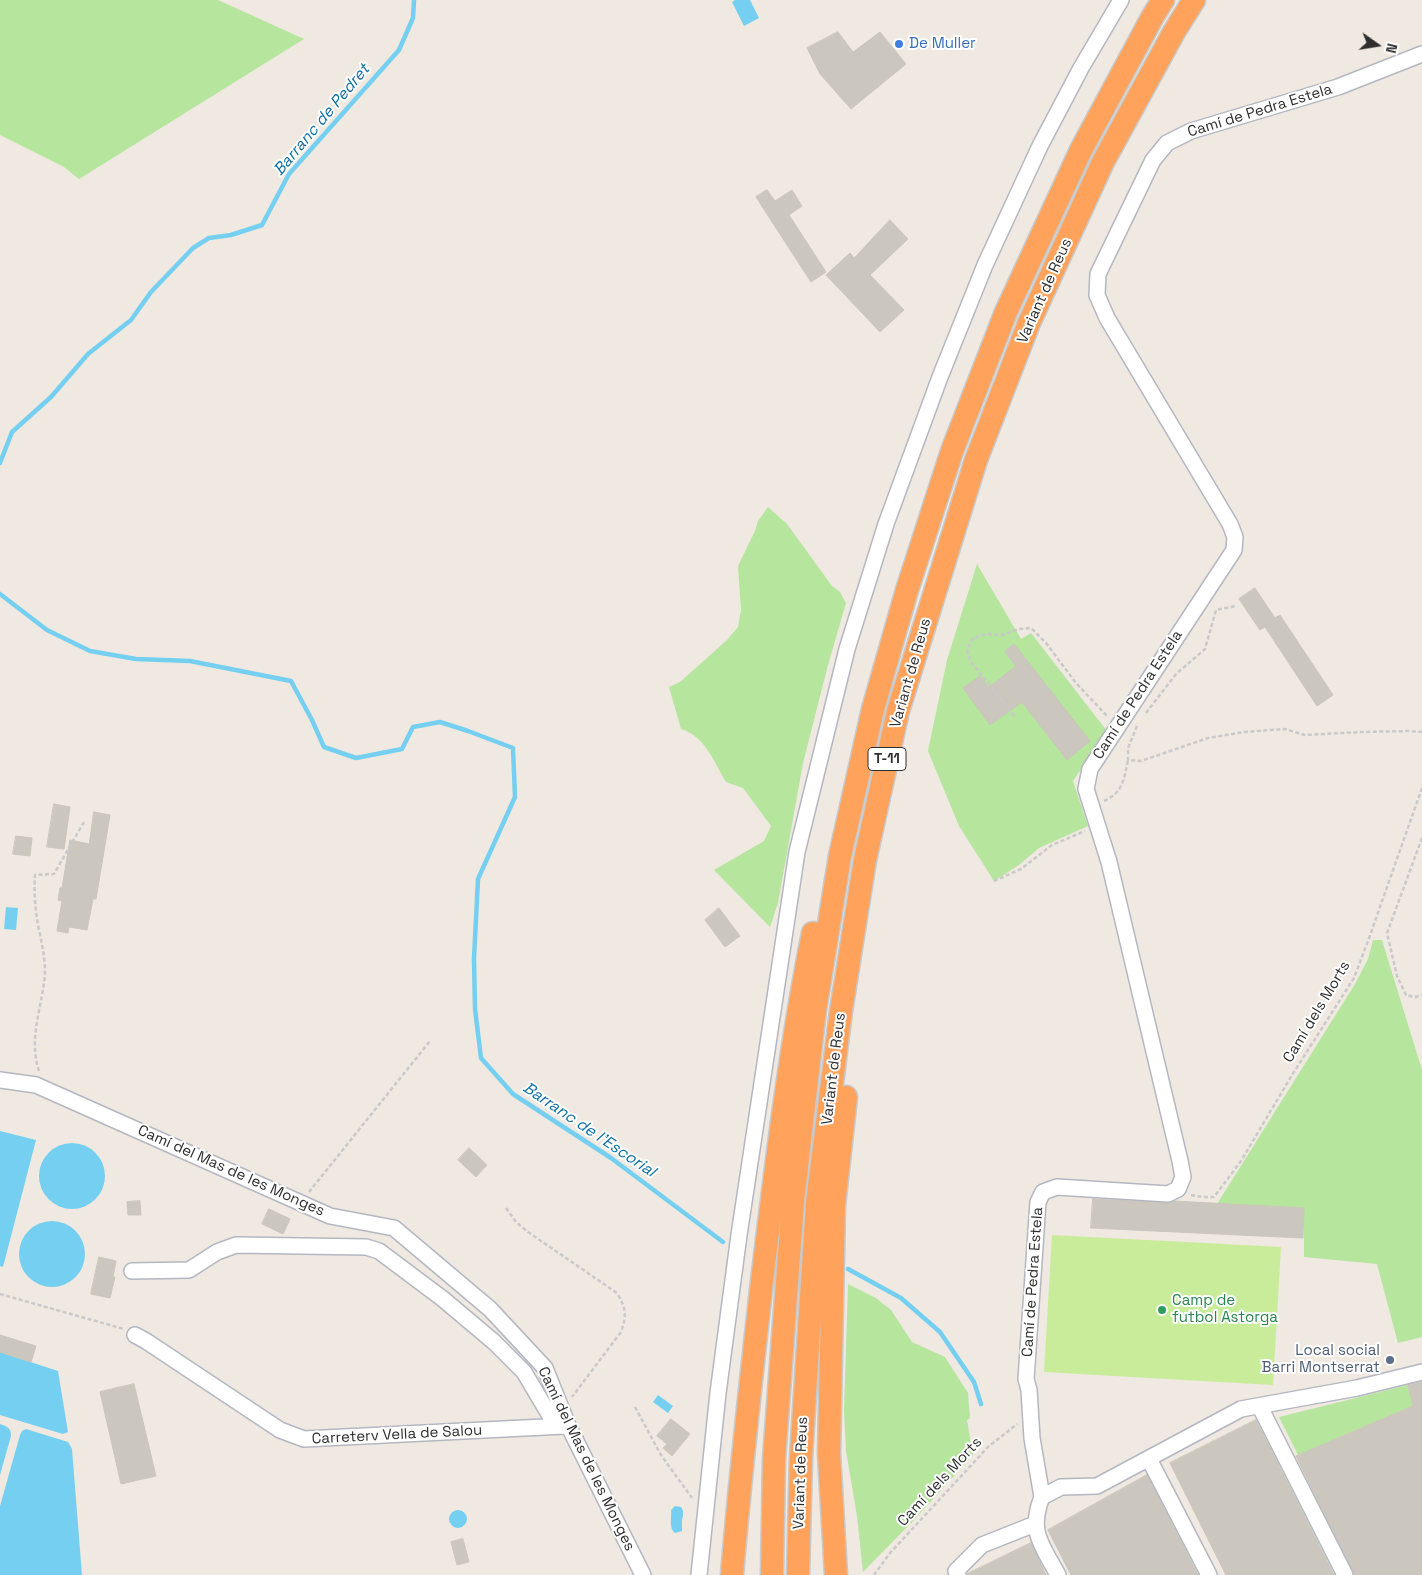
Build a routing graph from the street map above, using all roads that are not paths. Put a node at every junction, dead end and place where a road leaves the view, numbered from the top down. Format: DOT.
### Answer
graph roads {
  1 [pos="1121,0"];
  2 [pos="1163,0"];
  3 [pos="1194,0"];
  4 [pos="1422,54"];
  5 [pos="898,712"];
  6 [pos="834,896"];
  7 [pos="0,1080"];
  8 [pos="132,1271"];
  9 [pos="135,1335"];
  10 [pos="1422,1372"];
  11 [pos="1260,1407"];
  12 [pos="562,1426"];
  13 [pos="1149,1459"];
  14 [pos="1040,1503"];
  15 [pos="1035,1524"];
  16 [pos="643,1575"];
  17 [pos="699,1575"];
  18 [pos="732,1575"];
  19 [pos="772,1575"];
  20 [pos="798,1575"];
  21 [pos="836,1575"];
  22 [pos="958,1575"];
  23 [pos="1058,1575"];
  24 [pos="1209,1575"];
  25 [pos="1345,1575"];
  1 -- 17 [label="street"];
  2 -- 6 [label="highway, Variant de Reus / T-11"];
  3 -- 5 [label="highway, Variant de Reus / T-11"];
  4 -- 14 [label="street, Camí de Pedra Estela"];
  5 -- 20 [label="highway, Variant de Reus / T-11"];
  5 -- 21 [label="highway"];
  6 -- 18 [label="highway"];
  6 -- 19 [label="highway, Variant de Reus / T-11"];
  7 -- 12 [label="street, Camí del Mas de les Monges"];
  8 -- 12 [label="street"];
  9 -- 12 [label="street, Carreterv Vella de Salou"];
  10 -- 11 [label="street"];
  11 -- 13 [label="street"];
  11 -- 25 [label="street"];
  12 -- 16 [label="street, Camí del Mas de les Monges"];
  13 -- 14 [label="street"];
  13 -- 24 [label="street"];
  14 -- 15 [label="street"];
  15 -- 22 [label="street"];
  15 -- 23 [label="street"];
}
